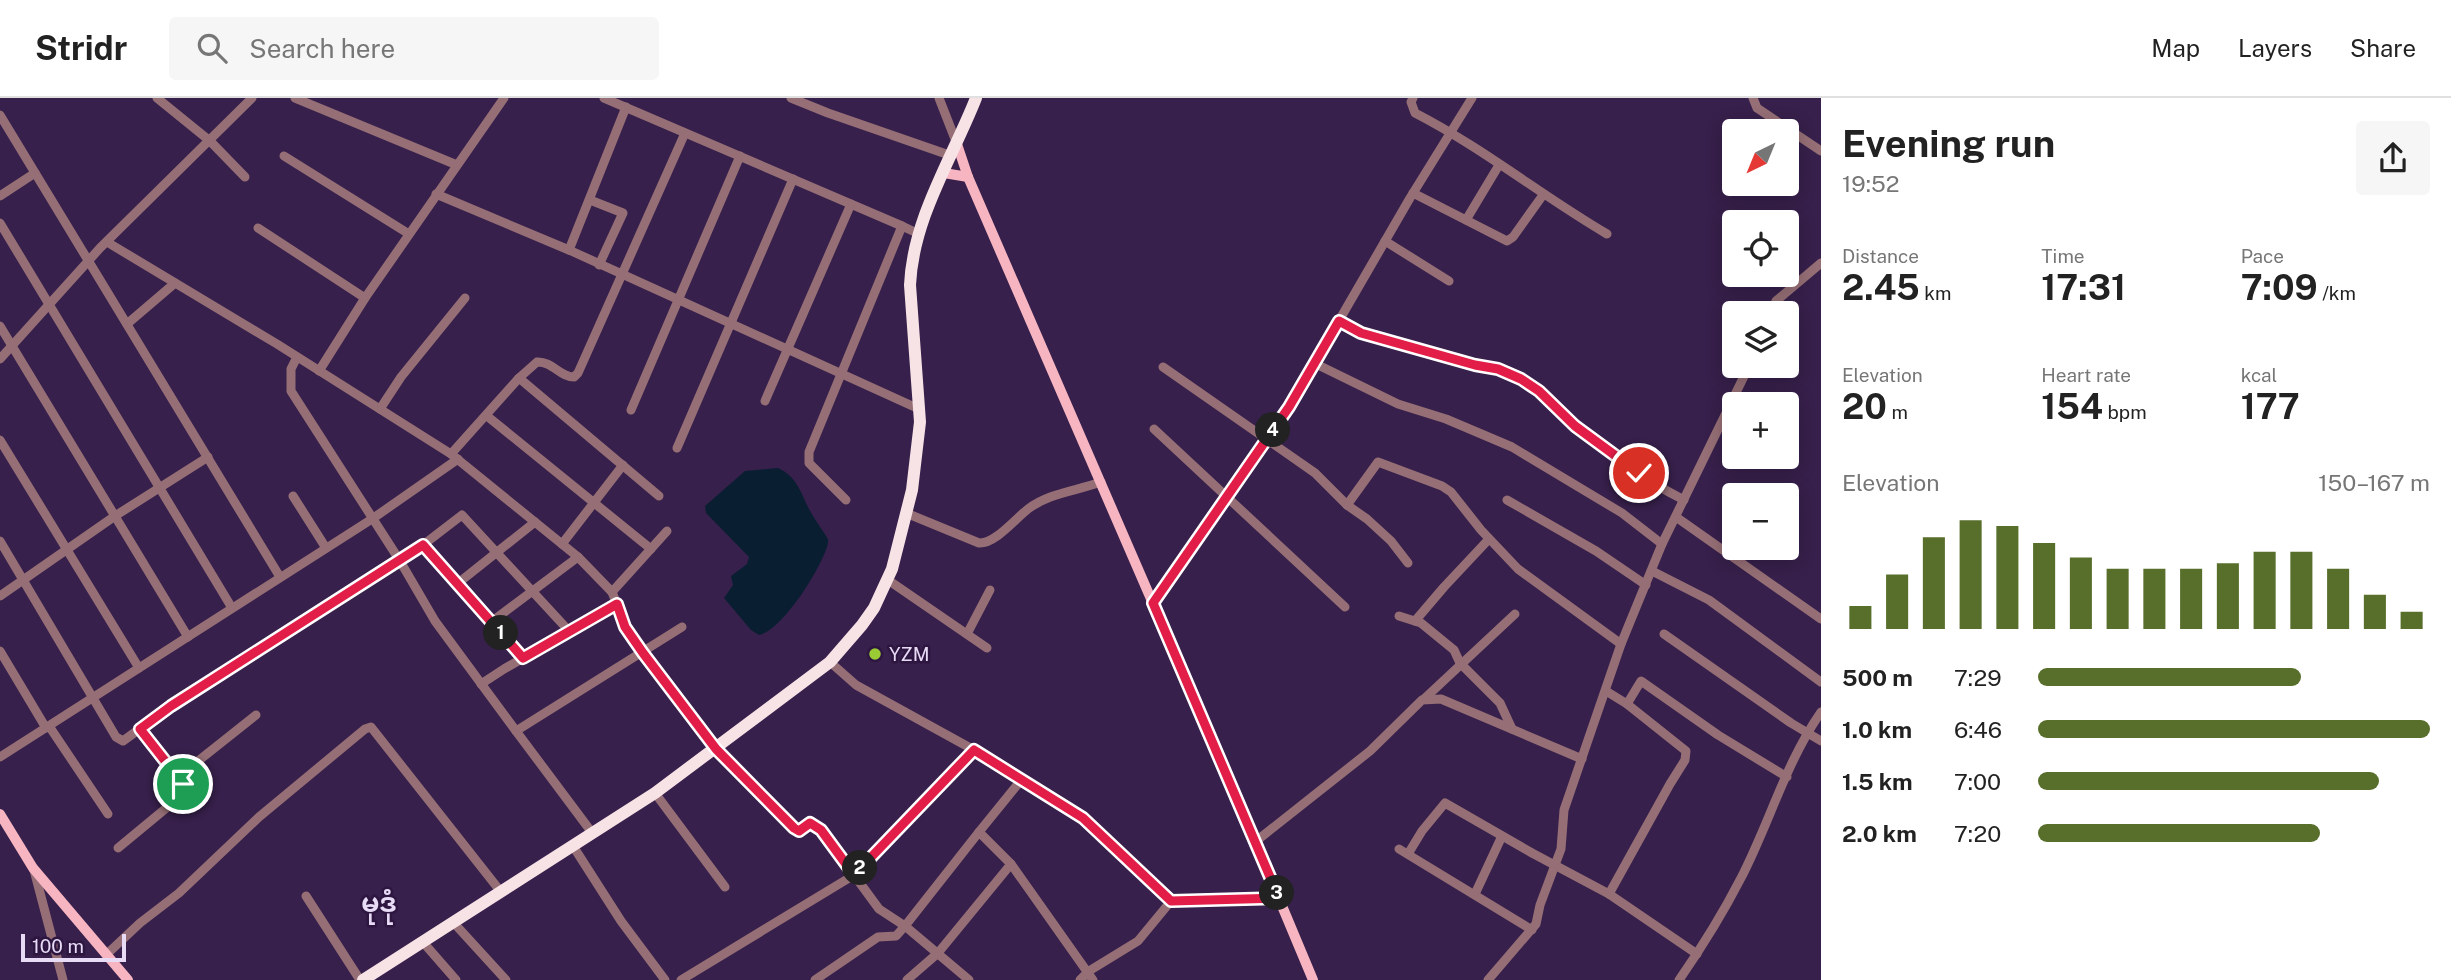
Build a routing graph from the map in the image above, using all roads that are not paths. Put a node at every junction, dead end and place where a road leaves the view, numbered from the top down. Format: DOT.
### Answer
graph roads {
  1 [pos="157,98"];
  2 [pos="252,98"];
  3 [pos="295,98"];
  4 [pos="503,98"];
  5 [pos="604,98"];
  6 [pos="791,98"];
  7 [pos="939,98"];
  8 [pos="976,98"];
  9 [pos="1413,98"];
  10 [pos="1472,98"];
  11 [pos="1753,98"];
  12 [pos="626,107"];
  13 [pos="0,115"];
  14 [pos="1451,132"];
  15 [pos="685,133"];
  16 [pos="210,141"];
  17 [pos="954,150"];
  18 [pos="1821,151"];
  19 [pos="284,156"];
  20 [pos="740,156"];
  21 [pos="457,165"];
  22 [pos="1499,165"];
  23 [pos="35,173"];
  24 [pos="944,173"];
  25 [pos="245,177"];
  26 [pos="968,177"];
  27 [pos="793,179"];
  28 [pos="1413,193"];
  29 [pos="436,194"];
  30 [pos="1543,195"];
  31 [pos="0,196"];
  32 [pos="590,200"];
  33 [pos="851,204"];
  34 [pos="1466,220"];
  35 [pos="0,223"];
  36 [pos="902,226"];
  37 [pos="258,228"];
  38 [pos="917,233"];
  39 [pos="409,234"];
  40 [pos="1607,234"];
  41 [pos="1385,241"];
  42 [pos="107,242"];
  43 [pos="569,250"];
  44 [pos="89,261"];
  45 [pos="1821,263"];
  46 [pos="600,265"];
  47 [pos="620,275"];
  48 [pos="1449,281"];
  49 [pos="175,283"];
  50 [pos="365,298"];
  51 [pos="464,298"];
  52 [pos="677,299"];
  53 [pos="1776,301"];
  54 [pos="49,305"];
  55 [pos="1339,321"];
  56 [pos="127,324"];
  57 [pos="731,324"];
  58 [pos="0,326"];
  59 [pos="12,345"];
  60 [pos="789,348"];
  61 [pos="297,356"];
  62 [pos="0,359"];
  63 [pos="1314,363"];
  64 [pos="1163,367"];
  65 [pos="319,371"];
  66 [pos="842,372"];
  67 [pos="519,378"];
  68 [pos="1743,378"];
  69 [pos="765,401"];
  70 [pos="380,409"];
  71 [pos="919,409"];
  72 [pos="631,410"];
  73 [pos="487,416"];
  74 [pos="1154,429"];
  75 [pos="0,440"];
  76 [pos="1266,440"];
  77 [pos="677,448"];
  78 [pos="208,457"];
  79 [pos="454,457"];
  80 [pos="623,465"];
  81 [pos="1101,482"];
  82 [pos="160,487"];
  83 [pos="293,496"];
  84 [pos="659,496"];
  85 [pos="1226,497"];
  86 [pos="846,500"];
  87 [pos="1507,500"];
  88 [pos="1685,500"];
  89 [pos="593,502"];
  90 [pos="1347,505"];
  91 [pos="906,513"];
  92 [pos="115,516"];
  93 [pos="1676,517"];
  94 [pos="372,519"];
  95 [pos="535,522"];
  96 [pos="667,531"];
  97 [pos="1489,539"];
  98 [pos="0,541"];
  99 [pos="562,544"];
  100 [pos="1662,544"];
  101 [pos="423,545"];
  102 [pos="326,548"];
  103 [pos="66,549"];
  104 [pos="651,549"];
  105 [pos="498,552"];
  106 [pos="578,557"];
  107 [pos="400,561"];
  108 [pos="1408,563"];
  109 [pos="1652,571"];
  110 [pos="280,577"];
  111 [pos="888,580"];
  112 [pos="23,581"];
  113 [pos="457,584"];
  114 [pos="1646,585"];
  115 [pos="533,590"];
  116 [pos="990,590"];
  117 [pos="612,592"];
  118 [pos="0,596"];
  119 [pos="1153,603"];
  120 [pos="617,604"];
  121 [pos="1345,607"];
  122 [pos="232,608"];
  123 [pos="1515,614"];
  124 [pos="1399,616"];
  125 [pos="1821,620"];
  126 [pos="1415,621"];
  127 [pos="491,622"];
  128 [pos="682,627"];
  129 [pos="569,631"];
  130 [pos="967,634"];
  131 [pos="1664,634"];
  132 [pos="188,637"];
  133 [pos="1621,644"];
  134 [pos="987,648"];
  135 [pos="0,651"];
  136 [pos="643,653"];
  137 [pos="523,658"];
  138 [pos="830,662"];
  139 [pos="1460,663"];
  140 [pos="139,668"];
  141 [pos="1821,682"];
  142 [pos="481,684"];
  143 [pos="1606,691"];
  144 [pos="93,697"];
  145 [pos="1422,700"];
  146 [pos="1627,704"];
  147 [pos="1821,712"];
  148 [pos="256,715"];
  149 [pos="48,727"];
  150 [pos="140,729"];
  151 [pos="1512,729"];
  152 [pos="516,731"];
  153 [pos="1808,733"];
  154 [pos="1821,741"];
  155 [pos="716,749"];
  156 [pos="974,750"];
  157 [pos="0,757"];
  158 [pos="1582,759"];
  159 [pos="179,774"];
  160 [pos="1787,777"];
  161 [pos="1021,779"];
  162 [pos="655,793"];
  163 [pos="0,814"];
  164 [pos="108,814"];
  165 [pos="979,832"];
  166 [pos="593,834"];
  167 [pos="1502,836"];
  168 [pos="1255,842"];
  169 [pos="573,846"];
  170 [pos="118,848"];
  171 [pos="1011,863"];
  172 [pos="1555,865"];
  173 [pos="33,868"];
  174 [pos="854,875"];
  175 [pos="725,887"];
  176 [pos="500,892"];
  177 [pos="1475,894"];
  178 [pos="1609,894"];
  179 [pos="306,896"];
  180 [pos="1279,898"];
  181 [pos="1171,901"];
  182 [pos="453,922"];
  183 [pos="905,926"];
  184 [pos="1532,930"];
  185 [pos="422,941"];
  186 [pos="938,953"];
  187 [pos="107,954"];
  188 [pos="1697,954"];
  189 [pos="1088,971"];
  190 [pos="63,980"];
  191 [pos="128,980"];
  192 [pos="361,980"];
  193 [pos="456,980"];
  194 [pos="506,980"];
  195 [pos="665,980"];
  196 [pos="681,980"];
  197 [pos="815,980"];
  198 [pos="907,980"];
  199 [pos="969,980"];
  200 [pos="1080,980"];
  201 [pos="1093,980"];
  202 [pos="1313,980"];
  203 [pos="1488,980"];
  204 [pos="1679,980"];
  1 -- 16 [label="street"];
  2 -- 16 [label="street"];
  3 -- 21 [label="street"];
  4 -- 21 [label="street"];
  5 -- 12 [label="street"];
  6 -- 17 [label="street"];
  7 -- 17 [label="street"];
  8 -- 17 [label="highway"];
  9 -- 14 [label="street"];
  10 -- 14 [label="street"];
  11 -- 18 [label="street"];
  12 -- 15 [label="street"];
  12 -- 32 [label="street"];
  13 -- 23 [label="street"];
  14 -- 22 [label="street"];
  14 -- 28 [label="street"];
  15 -- 20 [label="street"];
  15 -- 47 [label="street"];
  16 -- 25 [label="street"];
  16 -- 42 [label="street"];
  17 -- 24 [label="highway"];
  17 -- 26 [label="main road"];
  19 -- 39 [label="street"];
  20 -- 27 [label="street"];
  20 -- 52 [label="street"];
  21 -- 29 [label="street"];
  22 -- 30 [label="street"];
  22 -- 34 [label="street"];
  23 -- 31 [label="street"];
  23 -- 44 [label="street"];
  24 -- 26 [label="main road"];
  24 -- 38 [label="highway"];
  26 -- 81 [label="main road"];
  27 -- 33 [label="street"];
  27 -- 57 [label="street"];
  28 -- 34 [label="street"];
  28 -- 41 [label="street"];
  29 -- 39 [label="street"];
  29 -- 43 [label="street"];
  30 -- 34 [label="street"];
  30 -- 40 [label="street"];
  32 -- 43 [label="street"];
  32 -- 46 [label="street"];
  33 -- 36 [label="street"];
  33 -- 60 [label="street"];
  35 -- 54 [label="street"];
  36 -- 38 [label="street"];
  36 -- 66 [label="street"];
  37 -- 50 [label="street"];
  38 -- 71 [label="highway"];
  39 -- 50 [label="street"];
  41 -- 48 [label="street"];
  41 -- 55 [label="street"];
  42 -- 44 [label="street"];
  42 -- 49 [label="street"];
  43 -- 46 [label="street"];
  44 -- 54 [label="street"];
  44 -- 56 [label="street"];
  45 -- 53 [label="street"];
  46 -- 47 [label="street"];
  47 -- 52 [label="street"];
  47 -- 67 [label="street"];
  49 -- 56 [label="street"];
  49 -- 61 [label="street"];
  50 -- 65 [label="street"];
  51 -- 70 [label="street"];
  52 -- 57 [label="street"];
  52 -- 72 [label="street"];
  54 -- 59 [label="street"];
  54 -- 82 [label="street"];
  55 -- 63 [label="street"];
  55 -- 88 [label="street"];
  56 -- 78 [label="street"];
  57 -- 60 [label="street"];
  57 -- 77 [label="street"];
  58 -- 59 [label="street"];
  59 -- 62 [label="street"];
  59 -- 92 [label="street"];
  60 -- 66 [label="street"];
  60 -- 69 [label="street"];
  61 -- 65 [label="street"];
  61 -- 94 [label="street"];
  63 -- 76 [label="street"];
  63 -- 100 [label="street"];
  64 -- 76 [label="street"];
  65 -- 70 [label="street"];
  66 -- 71 [label="street"];
  66 -- 86 [label="street"];
  67 -- 73 [label="street"];
  67 -- 80 [label="street"];
  68 -- 88 [label="street"];
  70 -- 79 [label="street"];
  71 -- 91 [label="highway"];
  73 -- 79 [label="street"];
  73 -- 89 [label="street"];
  74 -- 85 [label="street"];
  75 -- 103 [label="street"];
  76 -- 85 [label="street"];
  76 -- 90 [label="street"];
  78 -- 82 [label="street"];
  78 -- 110 [label="street"];
  79 -- 94 [label="street"];
  79 -- 95 [label="street"];
  80 -- 84 [label="street"];
  80 -- 89 [label="street"];
  81 -- 91 [label="street"];
  81 -- 119 [label="main road"];
  82 -- 92 [label="street"];
  82 -- 122 [label="street"];
  83 -- 102 [label="street"];
  85 -- 119 [label="street"];
  85 -- 121 [label="street"];
  87 -- 114 [label="street"];
  88 -- 93 [label="street"];
  89 -- 99 [label="street"];
  89 -- 104 [label="street"];
  90 -- 97 [label="street"];
  90 -- 108 [label="street"];
  91 -- 111 [label="highway"];
  92 -- 103 [label="street"];
  92 -- 132 [label="street"];
  93 -- 100 [label="street"];
  93 -- 125 [label="street"];
  94 -- 102 [label="street"];
  94 -- 107 [label="street"];
  95 -- 99 [label="street"];
  95 -- 105 [label="street"];
  96 -- 104 [label="street"];
  97 -- 126 [label="street"];
  97 -- 133 [label="street"];
  98 -- 112 [label="street"];
  99 -- 106 [label="street"];
  100 -- 109 [label="street"];
  101 -- 105 [label="street"];
  101 -- 107 [label="street"];
  101 -- 113 [label="street"];
  102 -- 110 [label="street"];
  103 -- 112 [label="street"];
  103 -- 140 [label="street"];
  104 -- 117 [label="street"];
  105 -- 113 [label="street"];
  105 -- 115 [label="street"];
  106 -- 115 [label="street"];
  106 -- 117 [label="street"];
  107 -- 142 [label="street"];
  107 -- 150 [label="street"];
  109 -- 114 [label="street"];
  109 -- 141 [label="street"];
  110 -- 122 [label="street"];
  111 -- 130 [label="street"];
  111 -- 138 [label="highway"];
  112 -- 118 [label="street"];
  112 -- 144 [label="street"];
  113 -- 127 [label="street"];
  114 -- 133 [label="street"];
  115 -- 127 [label="street"];
  115 -- 129 [label="street"];
  116 -- 130 [label="street"];
  117 -- 120 [label="street"];
  119 -- 168 [label="main road"];
  120 -- 129 [label="street"];
  120 -- 136 [label="street"];
  122 -- 132 [label="street"];
  123 -- 139 [label="street"];
  124 -- 126 [label="street"];
  126 -- 139 [label="street"];
  127 -- 137 [label="street"];
  128 -- 136 [label="street"];
  129 -- 137 [label="street"];
  130 -- 134 [label="street"];
  131 -- 153 [label="street"];
  132 -- 140 [label="street"];
  133 -- 143 [label="street"];
  135 -- 149 [label="street"];
  136 -- 152 [label="street"];
  136 -- 155 [label="street"];
  137 -- 142 [label="street"];
  138 -- 155 [label="highway"];
  138 -- 156 [label="street"];
  139 -- 145 [label="street"];
  139 -- 151 [label="street"];
  140 -- 144 [label="street"];
  142 -- 152 [label="street"];
  143 -- 146 [label="street"];
  143 -- 158 [label="street"];
  144 -- 149 [label="street"];
  144 -- 150 [label="street"];
  145 -- 151 [label="street"];
  145 -- 168 [label="street"];
  146 -- 160 [label="street"];
  146 -- 178 [label="street"];
  147 -- 153 [label="street"];
  148 -- 159 [label="street"];
  149 -- 157 [label="street"];
  149 -- 164 [label="street"];
  150 -- 159 [label="street"];
  151 -- 158 [label="street"];
  152 -- 166 [label="street"];
  153 -- 154 [label="street"];
  153 -- 160 [label="street"];
  155 -- 162 [label="highway"];
  155 -- 174 [label="street"];
  156 -- 161 [label="street"];
  156 -- 174 [label="street"];
  158 -- 172 [label="street"];
  159 -- 170 [label="street"];
  160 -- 188 [label="street"];
  161 -- 165 [label="street"];
  161 -- 181 [label="street"];
  162 -- 166 [label="highway"];
  162 -- 175 [label="street"];
  163 -- 173 [label="main road"];
  165 -- 171 [label="street"];
  165 -- 183 [label="street"];
  166 -- 169 [label="highway"];
  167 -- 172 [label="street"];
  167 -- 177 [label="street"];
  167 -- 177 [label="street"];
  168 -- 180 [label="main road"];
  169 -- 176 [label="highway"];
  169 -- 195 [label="street"];
  171 -- 186 [label="street"];
  171 -- 189 [label="street"];
  172 -- 178 [label="street"];
  172 -- 184 [label="street"];
  173 -- 187 [label="main road"];
  173 -- 190 [label="street"];
  174 -- 183 [label="street"];
  174 -- 196 [label="street"];
  176 -- 182 [label="highway"];
  176 -- 187 [label="street"];
  177 -- 184 [label="street"];
  178 -- 188 [label="street"];
  179 -- 192 [label="street"];
  180 -- 181 [label="street"];
  180 -- 202 [label="main road"];
  181 -- 189 [label="street"];
  182 -- 185 [label="highway"];
  182 -- 194 [label="street"];
  183 -- 186 [label="street"];
  183 -- 197 [label="street"];
  184 -- 203 [label="street"];
  185 -- 192 [label="highway"];
  185 -- 193 [label="street"];
  186 -- 198 [label="street"];
  186 -- 199 [label="street"];
  187 -- 191 [label="main road"];
  188 -- 204 [label="street"];
  189 -- 200 [label="street"];
  189 -- 201 [label="street"];
}
